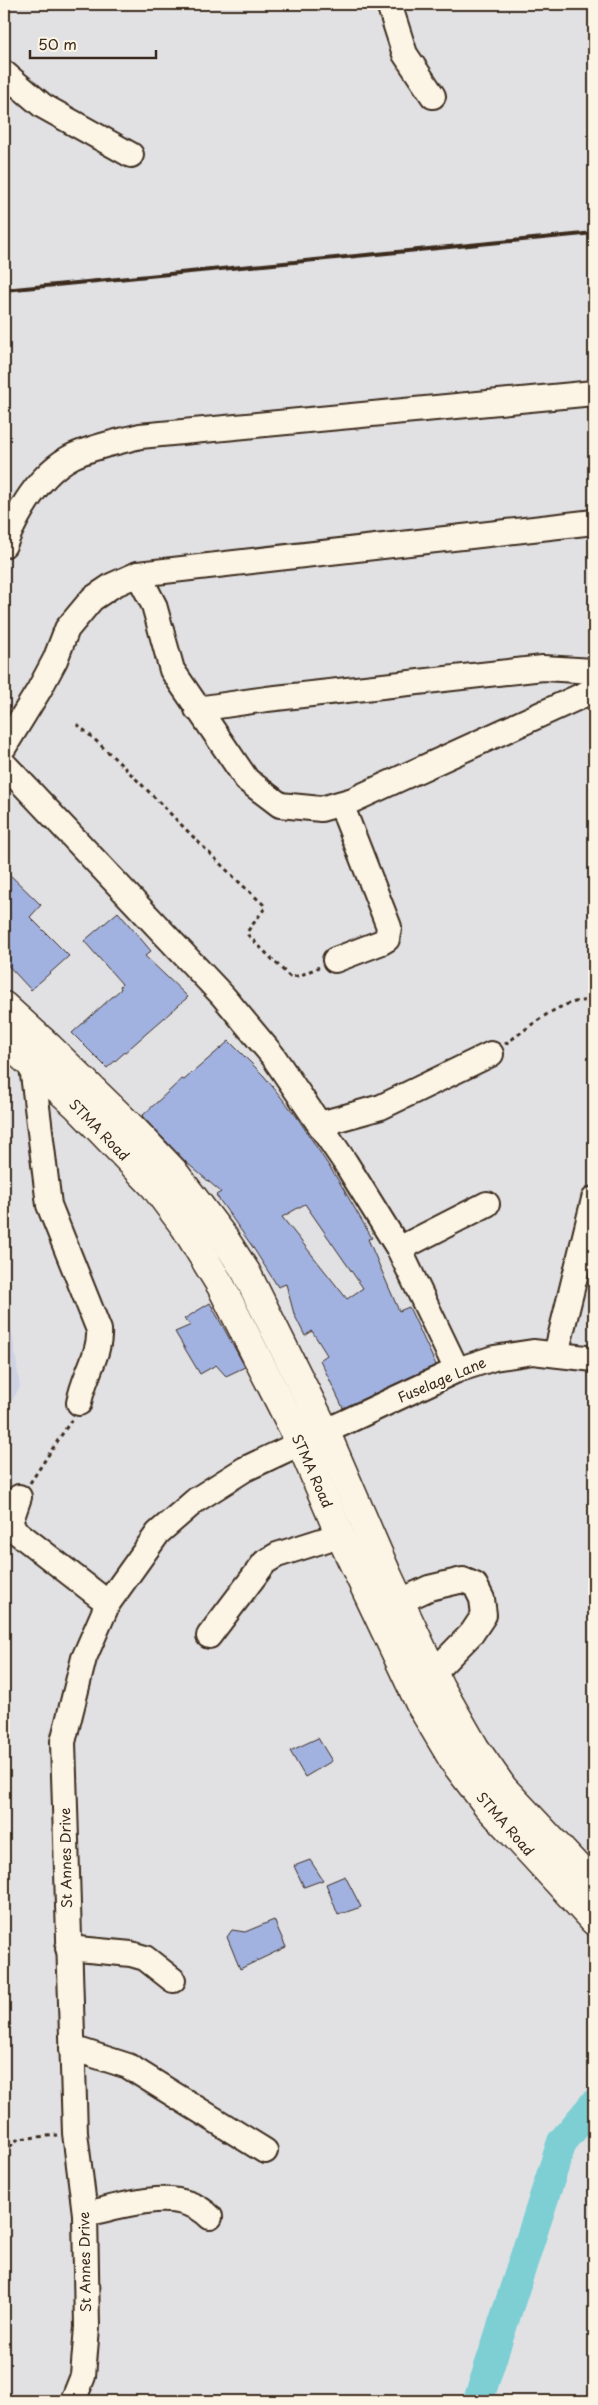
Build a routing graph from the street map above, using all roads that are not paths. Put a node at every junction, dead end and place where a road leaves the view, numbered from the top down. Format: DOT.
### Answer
graph roads {
  1 [pos="389,4"];
  2 [pos="4,73"];
  3 [pos="433,96"];
  4 [pos="131,155"];
  5 [pos="594,393"];
  6 [pos="594,522"];
  7 [pos="4,545"];
  8 [pos="138,574"];
  9 [pos="594,671"];
  10 [pos="594,690"];
  11 [pos="197,709"];
  12 [pos="4,747"];
  13 [pos="4,764"];
  14 [pos="341,804"];
  15 [pos="335,960"];
  16 [pos="4,1006"];
  17 [pos="4,1040"];
  18 [pos="490,1054"];
  19 [pos="32,1066"];
  20 [pos="320,1124"];
  21 [pos="594,1199"];
  22 [pos="487,1204"];
  23 [pos="399,1249"];
  24 [pos="556,1354"];
  25 [pos="594,1359"];
  26 [pos="458,1370"];
  27 [pos="79,1403"];
  28 [pos="326,1433"];
  29 [pos="301,1444"];
  30 [pos="20,1497"];
  31 [pos="6,1531"];
  32 [pos="340,1535"];
  33 [pos="400,1601"];
  34 [pos="108,1603"];
  35 [pos="209,1636"];
  36 [pos="432,1674"];
  37 [pos="594,1885"];
  38 [pos="594,1921"];
  39 [pos="68,1948"];
  40 [pos="173,1980"];
  41 [pos="72,2048"];
  42 [pos="265,2151"];
  43 [pos="85,2214"];
  44 [pos="210,2217"];
  45 [pos="73,2401"];
  1 -- 3 [label="street"];
  2 -- 4 [label="street"];
  5 -- 7 [label="street"];
  6 -- 8 [label="street"];
  8 -- 11 [label="street"];
  8 -- 12 [label="street"];
  9 -- 11 [label="street"];
  10 -- 14 [label="street"];
  11 -- 14 [label="street"];
  13 -- 20 [label="street"];
  14 -- 15 [label="street"];
  16 -- 28 [label="main road, STMA Road"];
  17 -- 19 [label="main road, STMA Road"];
  18 -- 20 [label="street"];
  19 -- 27 [label="street"];
  19 -- 29 [label="main road, STMA Road"];
  20 -- 23 [label="street"];
  21 -- 24 [label="street"];
  22 -- 23 [label="street"];
  23 -- 26 [label="street"];
  24 -- 25 [label="street, Fuselage Lane"];
  24 -- 26 [label="street, Fuselage Lane"];
  26 -- 28 [label="street, Fuselage Lane"];
  28 -- 29 [label="street, St Annes Drive"];
  28 -- 33 [label="main road, STMA Road"];
  29 -- 32 [label="main road, STMA Road"];
  29 -- 34 [label="street, St Annes Drive"];
  30 -- 31 [label="street"];
  31 -- 34 [label="street"];
  32 -- 35 [label="street"];
  32 -- 38 [label="main road, STMA Road"];
  33 -- 36 [label="main road, STMA Road"];
  33 -- 36 [label="street"];
  34 -- 39 [label="street, St Annes Drive"];
  36 -- 37 [label="main road, STMA Road"];
  39 -- 40 [label="street"];
  39 -- 41 [label="street, St Annes Drive"];
  41 -- 42 [label="street"];
  41 -- 43 [label="street, St Annes Drive"];
  43 -- 44 [label="street"];
  43 -- 45 [label="street, St Annes Drive"];
}
